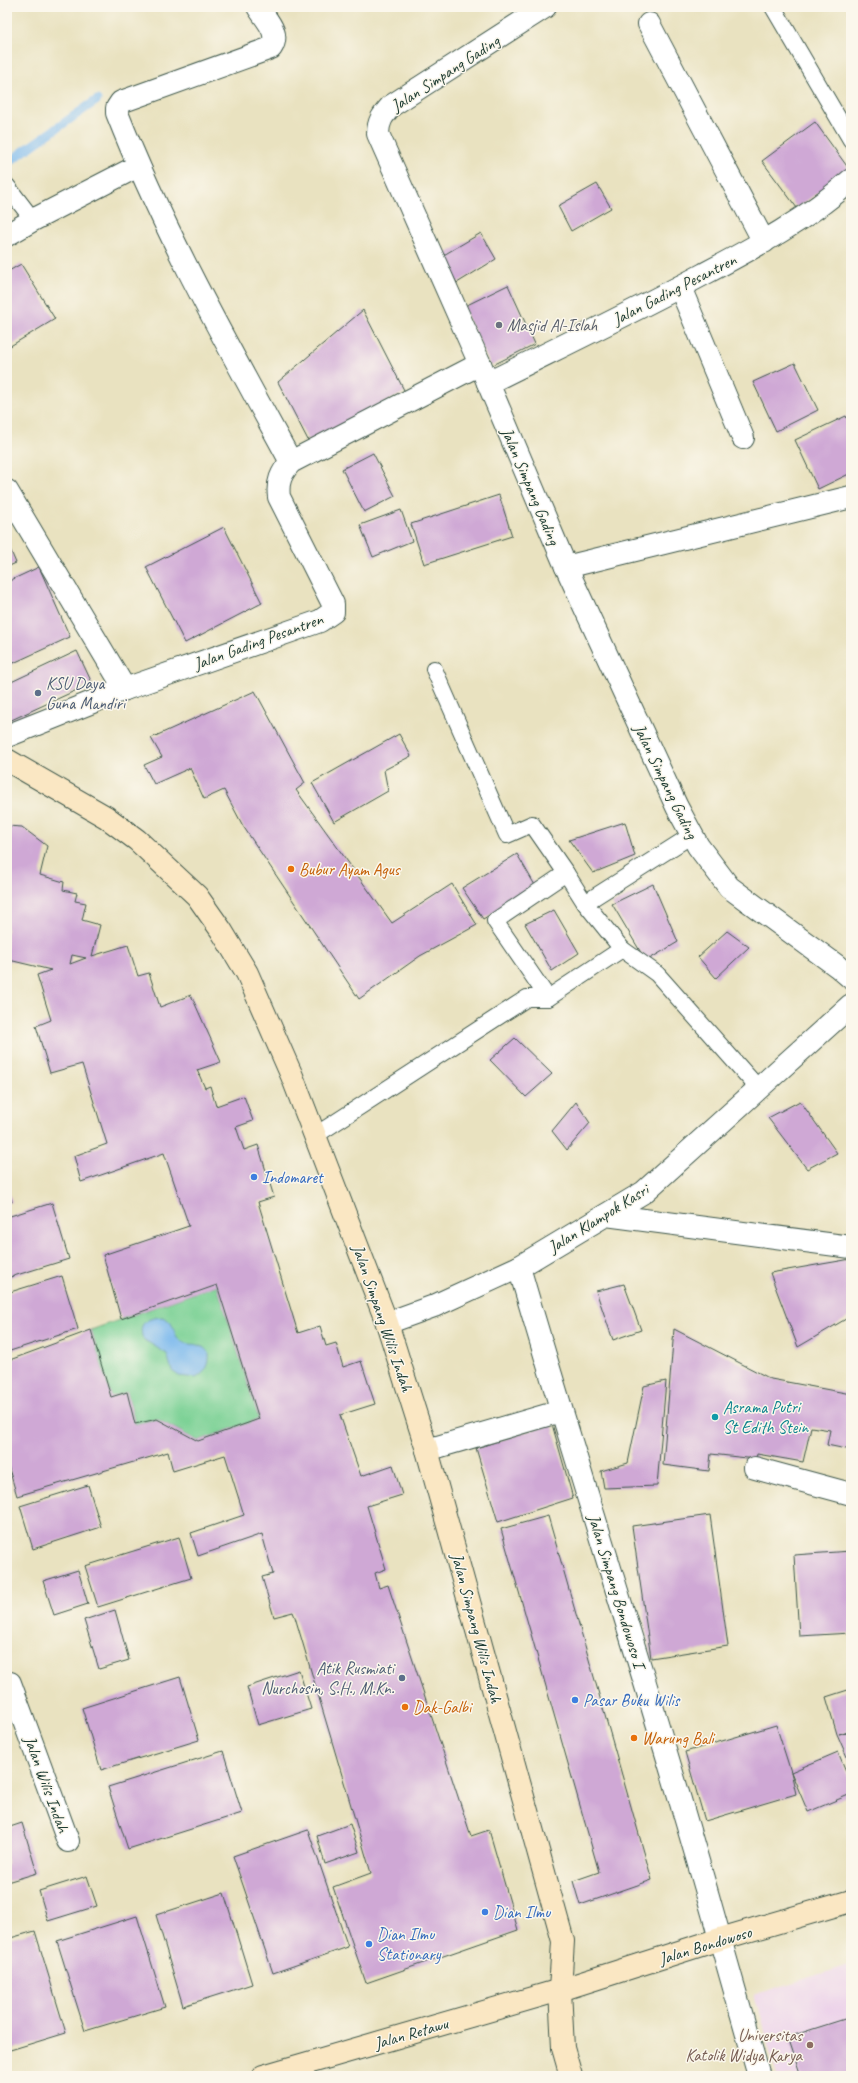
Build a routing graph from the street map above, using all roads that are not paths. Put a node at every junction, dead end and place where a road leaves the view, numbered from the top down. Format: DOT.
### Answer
graph roads {
  1 [pos="258,7"];
  2 [pos="545,7"];
  3 [pos="773,7"];
  4 [pos="649,24"];
  5 [pos="851,140"];
  6 [pos="138,166"];
  7 [pos="851,180"];
  8 [pos="7,186"];
  9 [pos="33,220"];
  10 [pos="7,235"];
  11 [pos="764,242"];
  12 [pos="680,287"];
  13 [pos="484,374"];
  14 [pos="743,438"];
  15 [pos="291,462"];
  16 [pos="7,491"];
  17 [pos="851,497"];
  18 [pos="566,567"];
  19 [pos="434,670"];
  20 [pos="125,689"];
  21 [pos="7,736"];
  22 [pos="7,760"];
  23 [pos="692,835"];
  24 [pos="566,873"];
  25 [pos="585,903"];
  26 [pos="622,949"];
  27 [pos="851,978"];
  28 [pos="548,998"];
  29 [pos="851,1005"];
  30 [pos="759,1089"];
  31 [pos="316,1135"];
  32 [pos="606,1215"];
  33 [pos="851,1247"];
  34 [pos="519,1266"];
  35 [pos="387,1323"];
  36 [pos="561,1411"];
  37 [pos="427,1450"];
  38 [pos="755,1468"];
  39 [pos="851,1494"];
  40 [pos="8,1680"];
  41 [pos="68,1840"];
  42 [pos="851,1901"];
  43 [pos="720,1939"];
  44 [pos="560,1990"];
  45 [pos="263,2076"];
  46 [pos="571,2076"];
  47 [pos="759,2076"];
  1 -- 6 [label="street"];
  2 -- 13 [label="street, Jalan Simpang Gading"];
  3 -- 5 [label="lane"];
  4 -- 11 [label="street"];
  6 -- 9 [label="street"];
  6 -- 15 [label="street"];
  7 -- 11 [label="street, Jalan Gading Pesantren"];
  8 -- 9 [label="lane"];
  9 -- 10 [label="street"];
  11 -- 12 [label="street, Jalan Gading Pesantren"];
  12 -- 13 [label="street, Jalan Gading Pesantren"];
  12 -- 14 [label="street"];
  13 -- 15 [label="street, Jalan Gading Pesantren"];
  13 -- 18 [label="street, Jalan Simpang Gading"];
  15 -- 20 [label="street, Jalan Gading Pesantren"];
  16 -- 20 [label="street"];
  17 -- 18 [label="street"];
  18 -- 23 [label="street, Jalan Simpang Gading"];
  19 -- 24 [label="lane"];
  20 -- 21 [label="street, Jalan Gading Pesantren"];
  22 -- 31 [label="main road, Jalan Simpang Wilis Indah"];
  23 -- 25 [label="lane"];
  23 -- 27 [label="street, Jalan Simpang Gading"];
  24 -- 25 [label="lane"];
  24 -- 28 [label="lane"];
  25 -- 26 [label="lane"];
  26 -- 28 [label="lane"];
  26 -- 30 [label="lane"];
  28 -- 31 [label="lane"];
  29 -- 30 [label="street, Jalan Klampok Kasri"];
  30 -- 32 [label="street, Jalan Klampok Kasri"];
  31 -- 35 [label="main road, Jalan Simpang Wilis Indah"];
  32 -- 33 [label="street"];
  32 -- 34 [label="street, Jalan Klampok Kasri"];
  34 -- 35 [label="street, Jalan Klampok Kasri"];
  34 -- 36 [label="street, Jalan Simpang Bondowoso I"];
  35 -- 37 [label="main road, Jalan Simpang Wilis Indah"];
  36 -- 37 [label="street"];
  36 -- 43 [label="street, Jalan Simpang Bondowoso I"];
  37 -- 44 [label="main road, Jalan Simpang Wilis Indah"];
  38 -- 39 [label="street"];
  40 -- 41 [label="street, Jalan Wilis Indah"];
  42 -- 43 [label="main road, Jalan Bondowoso"];
  43 -- 44 [label="main road, Jalan Bondowoso"];
  43 -- 47 [label="street, Jalan Simpang Bondowoso I"];
  44 -- 45 [label="main road, Jalan Retawu"];
  44 -- 46 [label="main road, Jalan Simpang Wilis Indah"];
}
